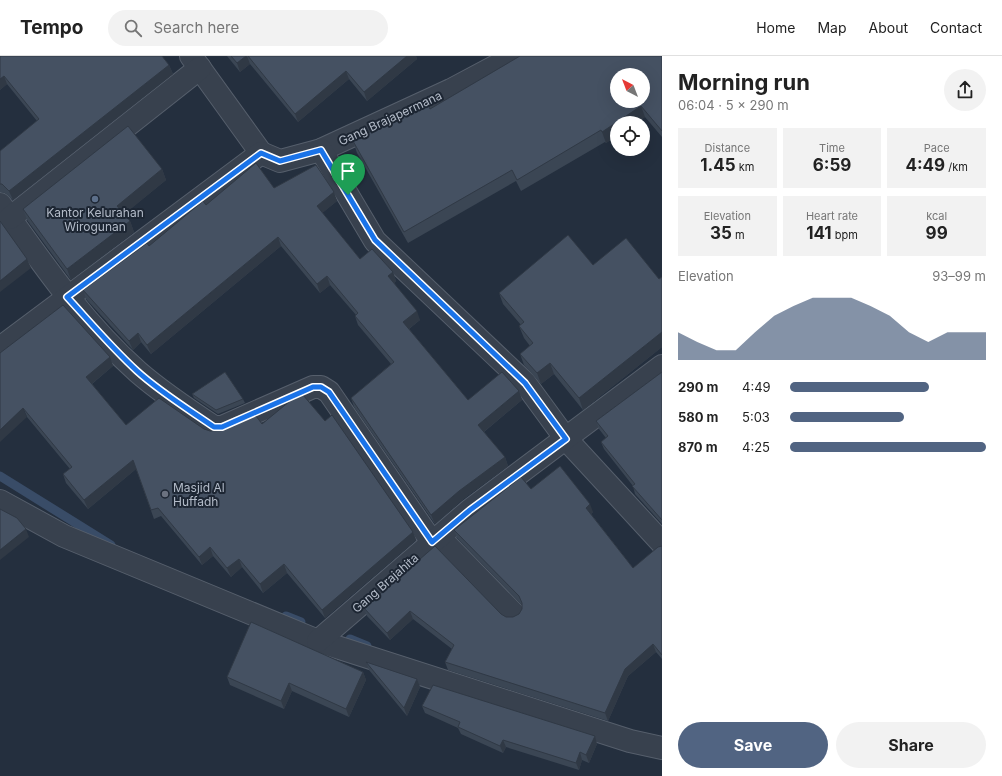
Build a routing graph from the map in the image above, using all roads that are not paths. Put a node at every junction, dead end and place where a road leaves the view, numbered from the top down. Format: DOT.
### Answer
graph roads {
  1 [pos="515,56"];
  2 [pos="195,62"];
  3 [pos="321,150"];
  4 [pos="261,153"];
  5 [pos="5,211"];
  6 [pos="67,297"];
  7 [pos="0,348"];
  8 [pos="662,366"];
  9 [pos="566,439"];
  10 [pos="0,501"];
  11 [pos="436,540"];
  12 [pos="662,543"];
  13 [pos="513,614"];
  14 [pos="318,641"];
  15 [pos="662,748"];
  1 -- 3 [label="street, Gang Brajapermana"];
  2 -- 4 [label="street"];
  2 -- 5 [label="street"];
  3 -- 4 [label="street, Gang Brajapermana"];
  3 -- 9 [label="street"];
  4 -- 6 [label="street"];
  5 -- 6 [label="street"];
  6 -- 7 [label="street"];
  6 -- 11 [label="street"];
  8 -- 9 [label="street, Gang Brajahita"];
  9 -- 11 [label="street, Gang Brajahita"];
  9 -- 12 [label="street"];
  10 -- 14 [label="street"];
  11 -- 13 [label="street"];
  11 -- 14 [label="street, Gang Brajahita"];
  14 -- 15 [label="street"];
}
